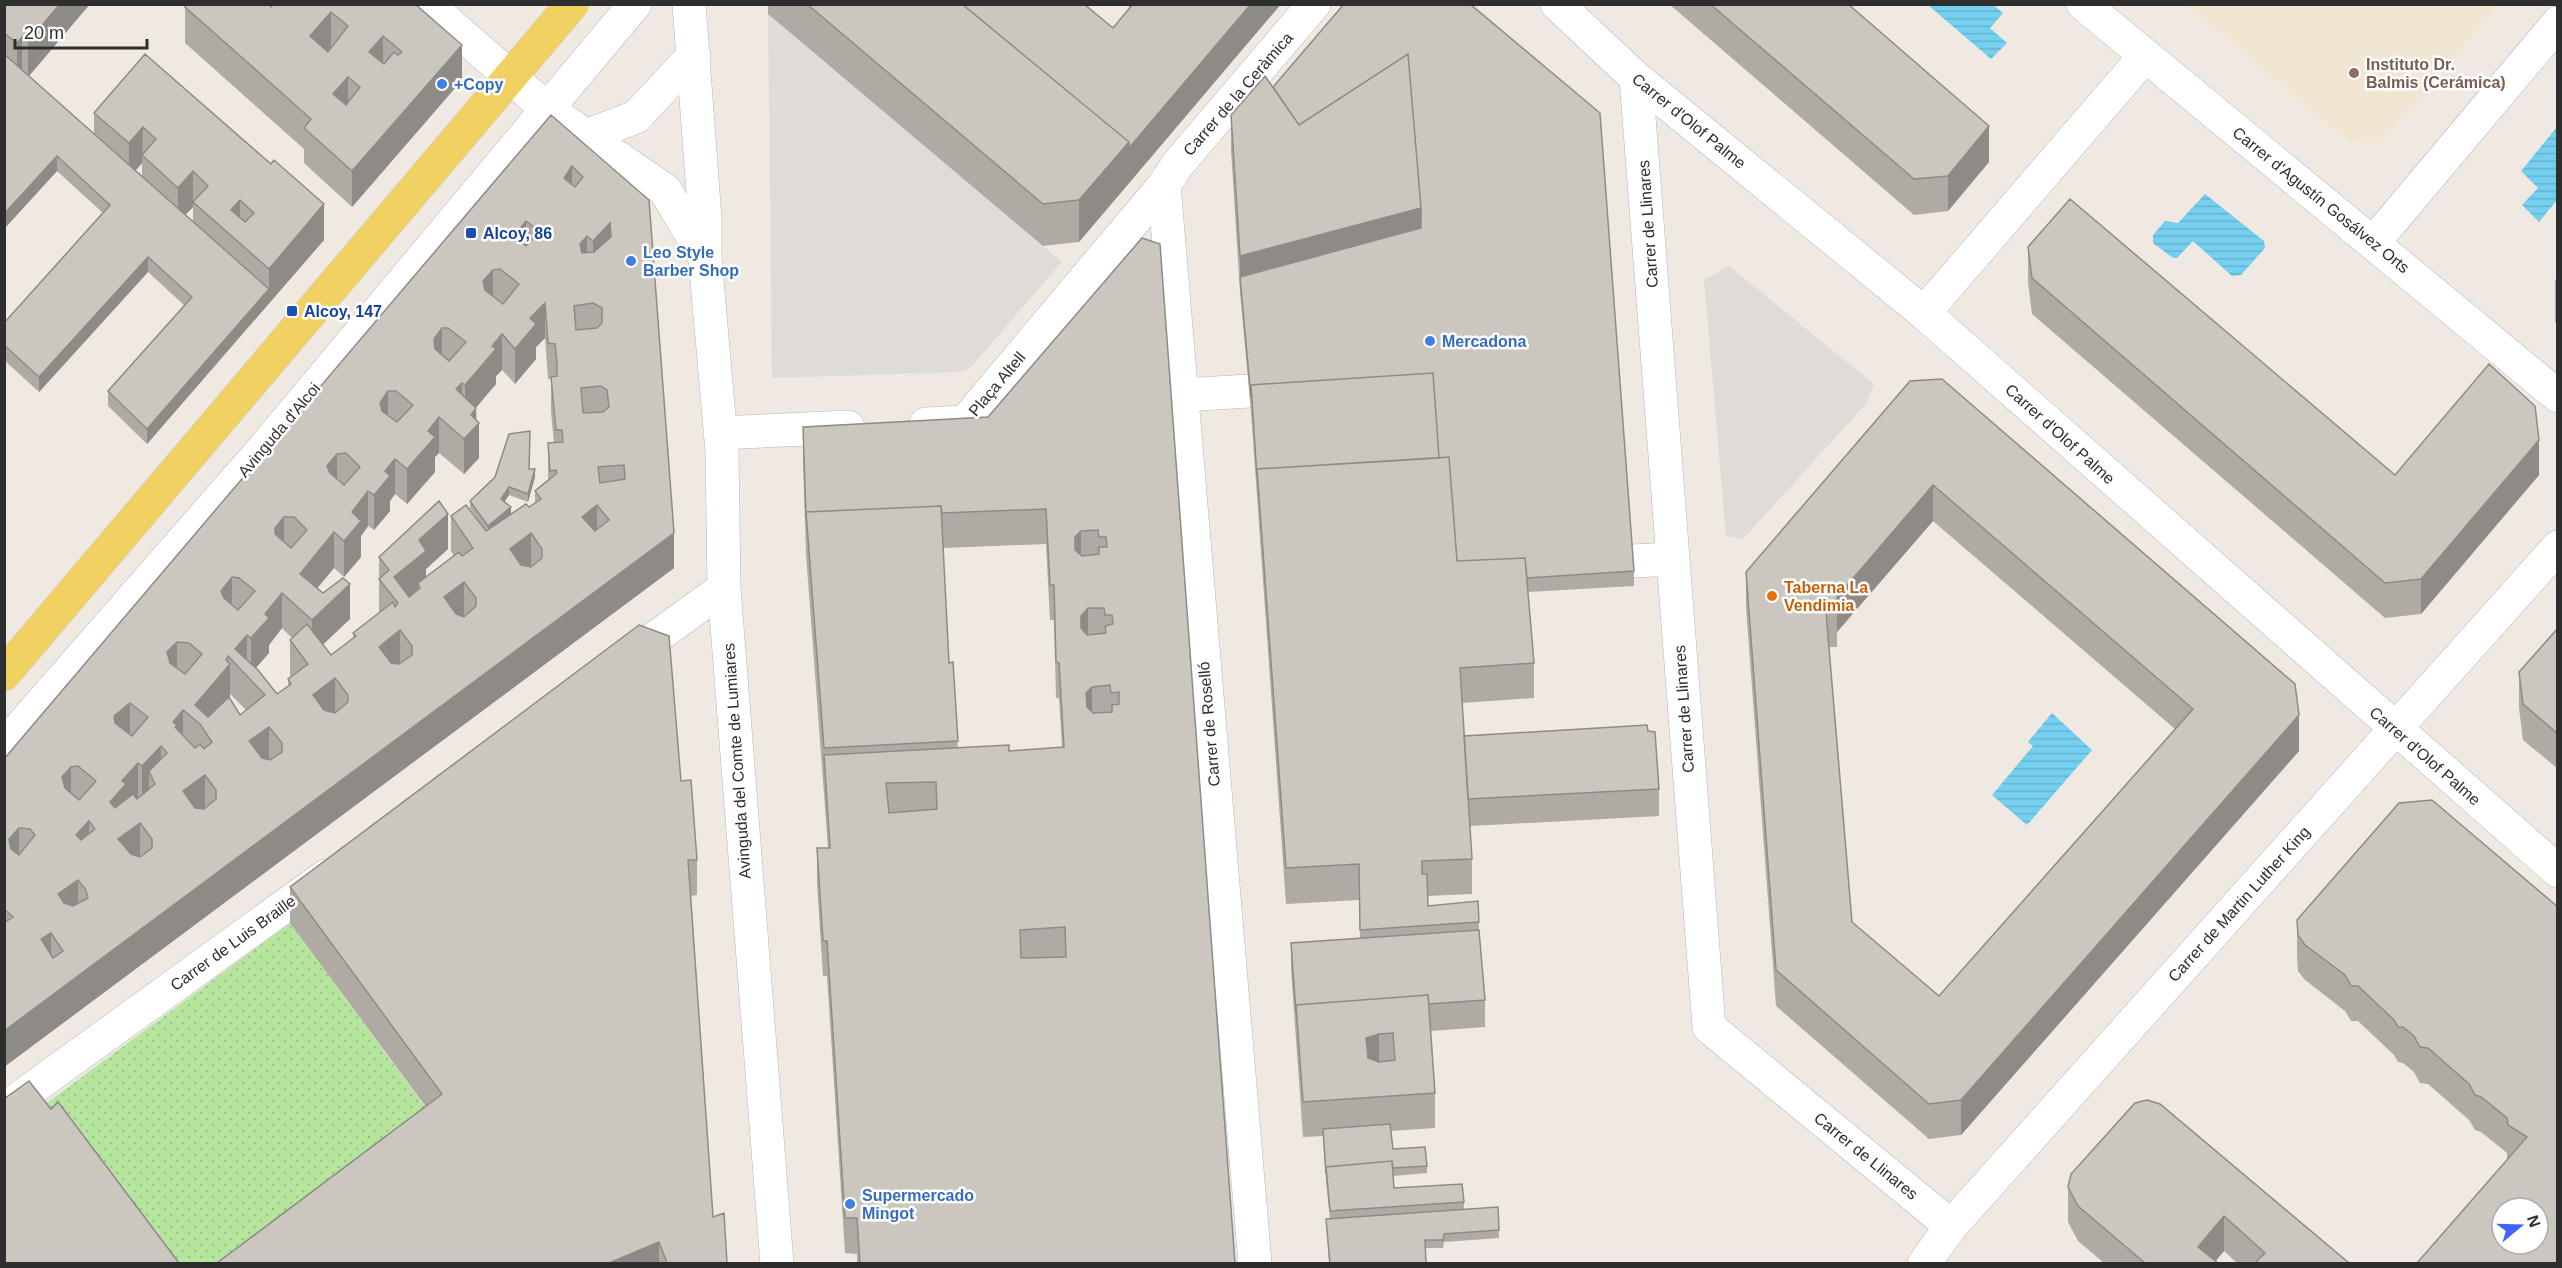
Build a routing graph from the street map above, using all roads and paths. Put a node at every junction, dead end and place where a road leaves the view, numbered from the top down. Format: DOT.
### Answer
graph roads {
  1 [pos="427,4"];
  2 [pos="572,4"];
  3 [pos="635,4"];
  4 [pos="689,4"];
  5 [pos="1314,4"];
  6 [pos="1557,4"];
  7 [pos="2083,4"];
  8 [pos="2558,23"];
  9 [pos="694,55"];
  10 [pos="2145,56"];
  11 [pos="512,78"];
  12 [pos="1636,78"];
  13 [pos="547,108"];
  14 [pos="589,135"];
  15 [pos="1164,185"];
  16 [pos="2374,242"];
  17 [pos="705,258"];
  18 [pos="1924,313"];
  19 [pos="1249,391"];
  20 [pos="1182,395"];
  21 [pos="2558,396"];
  22 [pos="720,433"];
  23 [pos="2558,547"];
  24 [pos="1673,559"];
  25 [pos="1632,561"];
  26 [pos="724,588"];
  27 [pos="4,674"];
  28 [pos="599,678"];
  29 [pos="2394,730"];
  30 [pos="4,746"];
  31 [pos="350,859"];
  32 [pos="2558,871"];
  33 [pos="4,1109"];
  34 [pos="1951,1226"];
  35 [pos="777,1263"];
  36 [pos="1255,1263"];
  37 [pos="1924,1263"];
  1 -- 11 [label="street, Avinguda del Comte de Lumiares"];
  2 -- 11 [label="main road"];
  3 -- 13 [label="street, Avinguda d'Alcoi"];
  4 -- 9 [label="street, Avinguda del Comte de Lumiares"];
  5 -- 15 [label="street, Carrer de la Ceràmica"];
  6 -- 12 [label="street, Carrer d'Olof Palme"];
  7 -- 10 [label="street, Carrer d'Agustín Gosálvez Orts"];
  8 -- 16 [label="street"];
  9 -- 14 [label="street"];
  9 -- 17 [label="street, Avinguda del Comte de Lumiares"];
  10 -- 16 [label="street, Carrer d'Agustín Gosálvez Orts"];
  10 -- 18 [label="street"];
  11 -- 13 [label="street, Avinguda del Comte de Lumiares"];
  11 -- 27 [label="main road"];
  12 -- 18 [label="street, Carrer d'Olof Palme"];
  12 -- 24 [label="street, Carrer de Llinares"];
  13 -- 14 [label="street, Avinguda del Comte de Lumiares"];
  13 -- 30 [label="street, Avinguda d'Alcoi"];
  14 -- 17 [label="street, Avinguda del Comte de Lumiares"];
  15 -- 20 [label="street, Carrer de Roselló"];
  15 -- 22 [label="street, Plaça Altell"];
  16 -- 21 [label="street, Carrer d'Agustín Gosálvez Orts"];
  17 -- 22 [label="street, Avinguda del Comte de Lumiares"];
  18 -- 29 [label="street, Carrer d'Olof Palme"];
  19 -- 20 [label="street"];
  20 -- 36 [label="street, Carrer de Roselló"];
  22 -- 26 [label="street, Avinguda del Comte de Lumiares"];
  23 -- 29 [label="street, Carrer de Martin Luther King"];
  24 -- 25 [label="street"];
  24 -- 34 [label="street, Carrer de Llinares"];
  26 -- 28 [label="street"];
  26 -- 35 [label="street, Avinguda del Comte de Lumiares"];
  29 -- 32 [label="street, Carrer d'Olof Palme"];
  29 -- 34 [label="street, Carrer de Martin Luther King"];
  31 -- 33 [label="street, Carrer de Luis Braille"];
  34 -- 37 [label="street, Carrer de Martin Luther King"];
}
